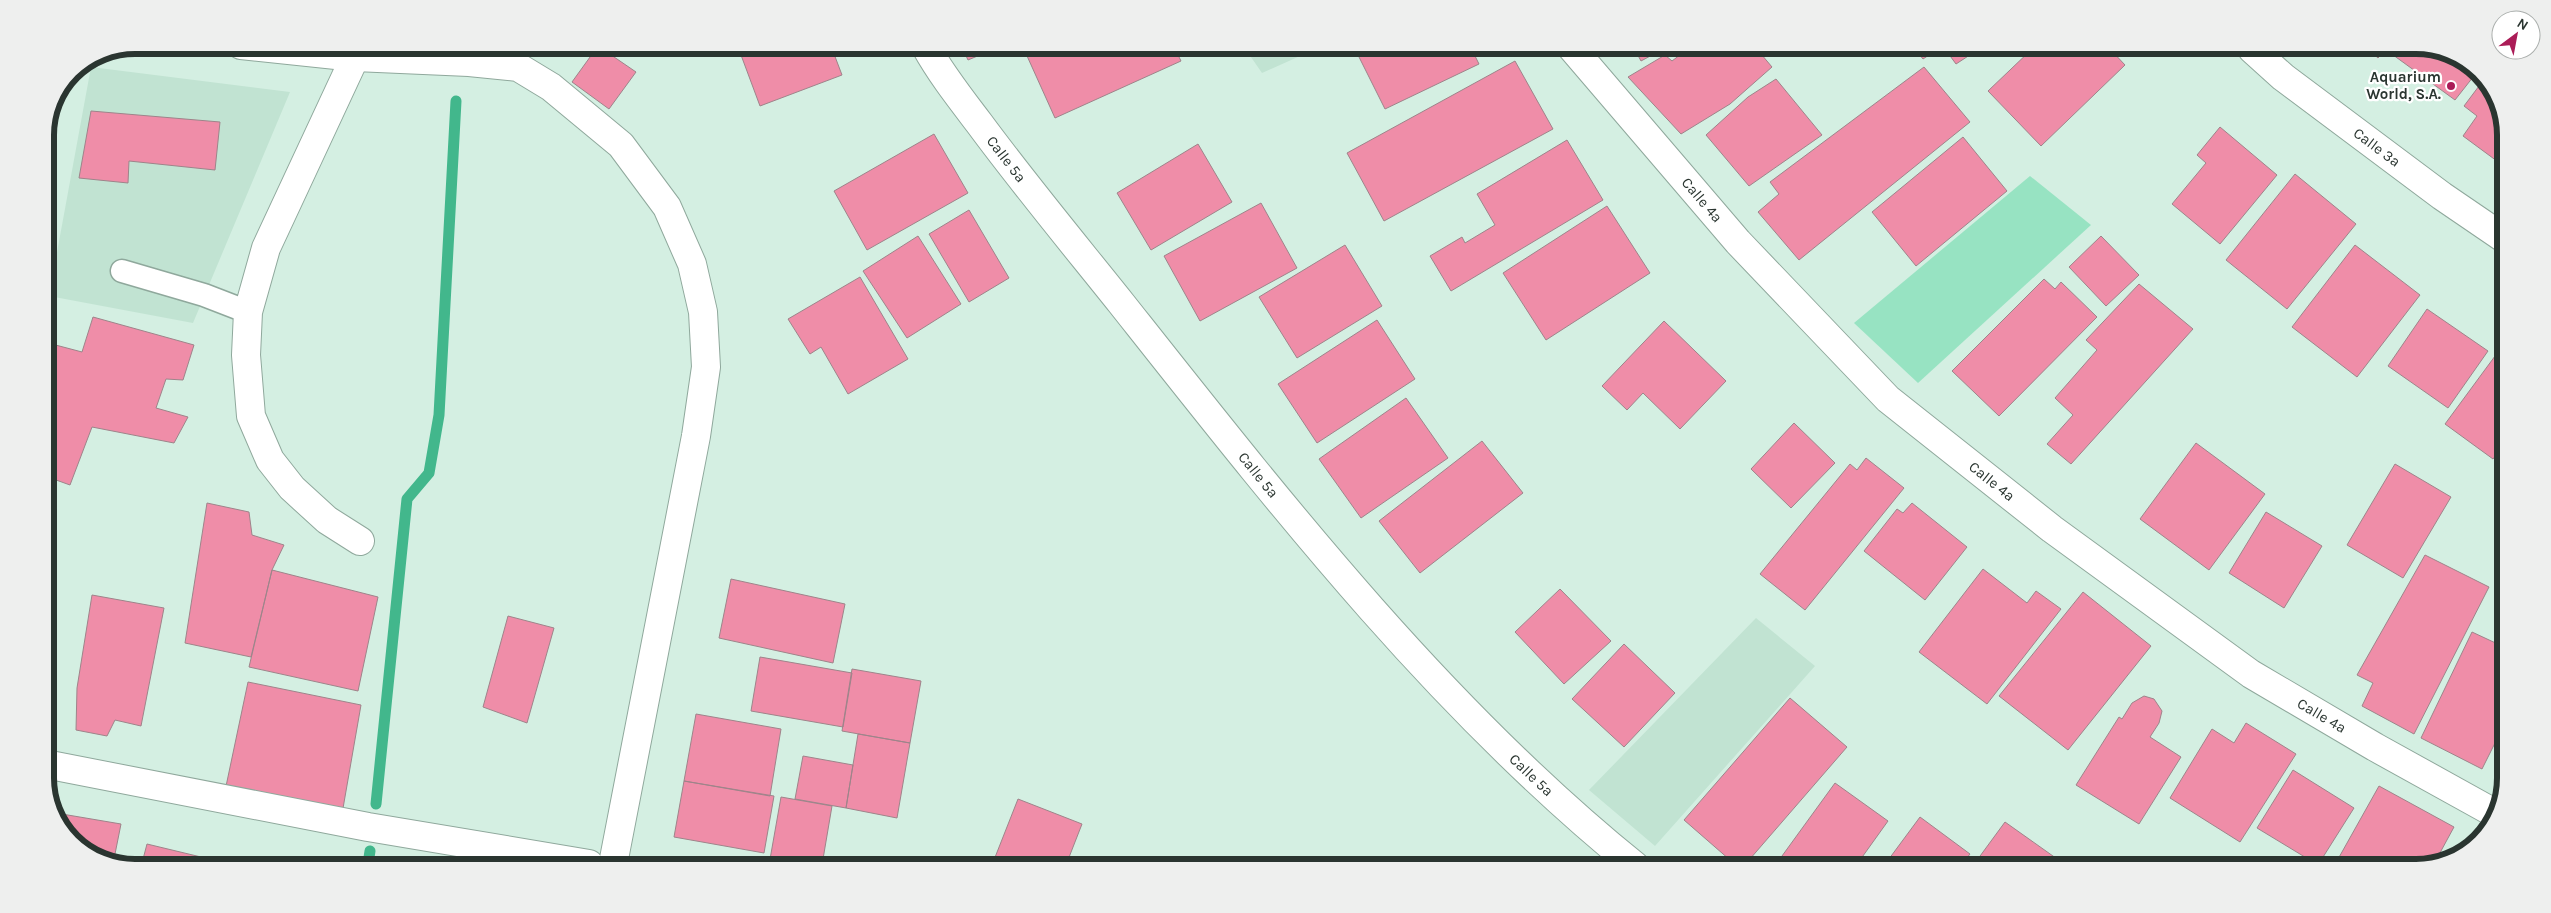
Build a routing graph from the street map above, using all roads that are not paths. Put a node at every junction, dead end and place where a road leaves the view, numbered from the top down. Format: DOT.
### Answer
graph roads {
  1 [pos="326,54"];
  2 [pos="930,54"];
  3 [pos="1577,54"];
  4 [pos="2258,54"];
  5 [pos="355,57"];
  6 [pos="522,57"];
  7 [pos="2497,234"];
  8 [pos="122,271"];
  9 [pos="248,312"];
  10 [pos="360,541"];
  11 [pos="54,766"];
  12 [pos="2490,811"];
  13 [pos="559,859"];
  14 [pos="614,859"];
  15 [pos="1626,859"];
  1 -- 5 [label="street"];
  2 -- 15 [label="street, Calle 5a"];
  3 -- 12 [label="street, Calle 4a"];
  4 -- 7 [label="street, Calle 3a"];
  5 -- 6 [label="street"];
  5 -- 9 [label="street"];
  6 -- 14 [label="street"];
  8 -- 9 [label="lane"];
  9 -- 10 [label="street"];
  11 -- 13 [label="street"];
}
